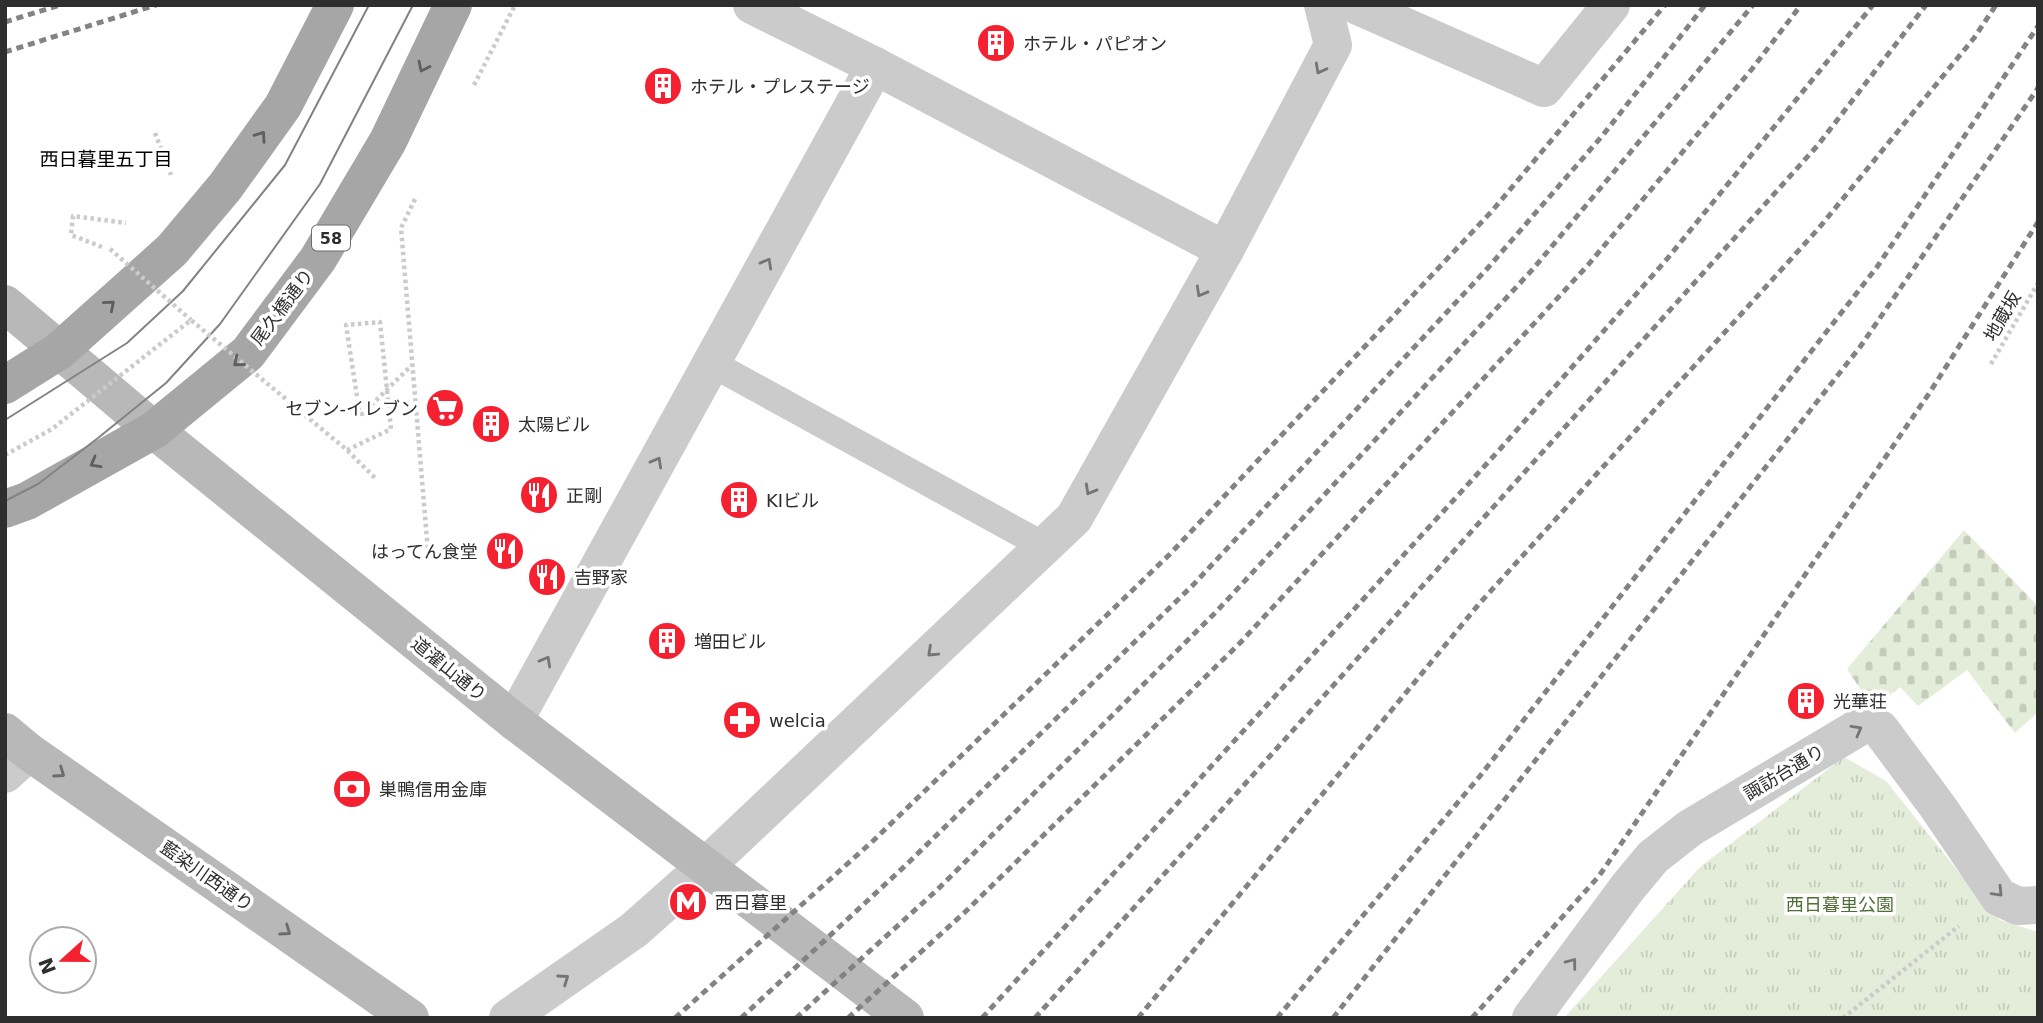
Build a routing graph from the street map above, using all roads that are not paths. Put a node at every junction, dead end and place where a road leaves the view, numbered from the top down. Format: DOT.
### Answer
graph roads {
  1 [pos="335,5"];
  2 [pos="453,5"];
  3 [pos="752,5"];
  4 [pos="1324,5"];
  5 [pos="1356,5"];
  6 [pos="1611,5"];
  7 [pos="875,66"];
  8 [pos="1225,250"];
  9 [pos="5,304"];
  10 [pos="59,351"];
  11 [pos="711,363"];
  12 [pos="5,385"];
  13 [pos="155,430"];
  14 [pos="5,509"];
  15 [pos="1044,546"];
  16 [pos="514,721"];
  17 [pos="13,752"];
  18 [pos="705,867"];
  19 [pos="2038,905"];
  20 [pos="410,1018"];
  21 [pos="508,1018"];
  22 [pos="905,1018"];
  23 [pos="1531,1018"];
  10 -- 1 [label="main road, one-way"];
  2 -- 13 [label="main road, 尾久橋通り / 58, one-way"];
  3 -- 7 [label="street"];
  4 -- 8 [label="street, one-way"];
  5 -- 6 [label="street"];
  7 -- 8 [label="street"];
  11 -- 7 [label="street, one-way"];
  8 -- 15 [label="street, one-way"];
  9 -- 10 [label="main road, 道灌山通り"];
  10 -- 12 [label="main road"];
  10 -- 13 [label="main road, 道灌山通り"];
  11 -- 15 [label="lane"];
  16 -- 11 [label="street, one-way"];
  13 -- 14 [label="main road, 尾久橋通り / 58, one-way"];
  13 -- 16 [label="main road, 道灌山通り"];
  15 -- 18 [label="street, one-way"];
  16 -- 18 [label="main road, 道灌山通り"];
  17 -- 20 [label="main road, 藍染川西通り, one-way"];
  21 -- 18 [label="street, one-way"];
  18 -- 22 [label="main road, 道灌山通り"];
  23 -- 19 [label="street, 諏訪台通り, one-way"];
}
